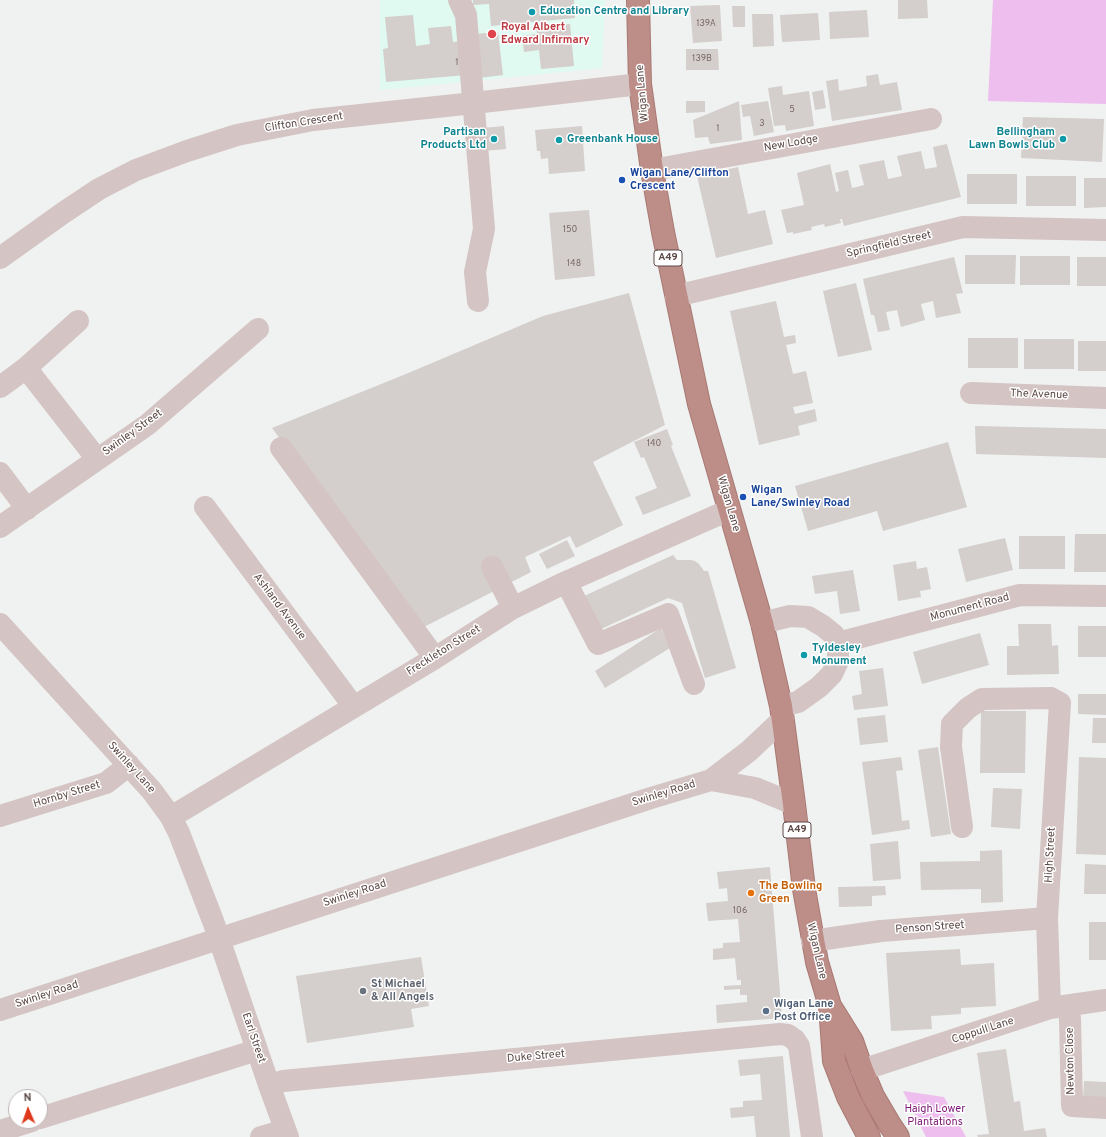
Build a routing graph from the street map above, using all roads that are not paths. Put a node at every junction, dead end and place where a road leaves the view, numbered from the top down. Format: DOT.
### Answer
graph roads {
  1 [pos="459,0"];
  2 [pos="638,0"];
  3 [pos="640,84"];
  4 [pos="474,103"];
  5 [pos="931,119"];
  6 [pos="652,170"];
  7 [pos="1106,230"];
  8 [pos="0,258"];
  9 [pos="676,296"];
  10 [pos="478,301"];
  11 [pos="78,321"];
  12 [pos="258,329"];
  13 [pos="26,368"];
  14 [pos="0,387"];
  15 [pos="971,393"];
  16 [pos="1106,398"];
  17 [pos="281,448"];
  18 [pos="97,460"];
  19 [pos="0,473"];
  20 [pos="205,507"];
  21 [pos="27,509"];
  22 [pos="730,510"];
  23 [pos="0,527"];
  24 [pos="492,567"];
  25 [pos="566,582"];
  26 [pos="1106,596"];
  27 [pos="513,608"];
  28 [pos="762,623"];
  29 [pos="0,624"];
  30 [pos="838,643"];
  31 [pos="435,658"];
  32 [pos="694,684"];
  33 [pos="354,707"];
  34 [pos="782,713"];
  35 [pos="129,765"];
  36 [pos="711,780"];
  37 [pos="794,804"];
  38 [pos="0,816"];
  39 [pos="171,817"];
  40 [pos="962,827"];
  41 [pos="1047,918"];
  42 [pos="219,939"];
  43 [pos="812,941"];
  44 [pos="1106,1000"];
  45 [pos="830,1006"];
  46 [pos="1059,1007"];
  47 [pos="0,1010"];
  48 [pos="257,1050"];
  49 [pos="862,1070"];
  50 [pos="269,1085"];
  51 [pos="1106,1108"];
  52 [pos="48,1115"];
  53 [pos="286,1134"];
  54 [pos="811,1135"];
  55 [pos="261,1137"];
  56 [pos="869,1137"];
  57 [pos="898,1137"];
  1 -- 4 [label="street"];
  2 -- 3 [label="highway, Wigan Lane / A49"];
  3 -- 4 [label="street, Clifton Crescent"];
  3 -- 6 [label="highway, Wigan Lane / A49"];
  4 -- 8 [label="street, Clifton Crescent"];
  4 -- 10 [label="street"];
  5 -- 6 [label="street, New Lodge"];
  6 -- 9 [label="highway, Wigan Lane / A49"];
  7 -- 9 [label="street, Springfield Street"];
  9 -- 22 [label="highway, Wigan Lane / A49"];
  11 -- 13 [label="street"];
  12 -- 18 [label="street, Swinley Street"];
  13 -- 14 [label="street"];
  13 -- 18 [label="street"];
  15 -- 16 [label="street, The Avenue"];
  17 -- 31 [label="street"];
  18 -- 21 [label="street, Swinley Street"];
  19 -- 21 [label="street"];
  20 -- 33 [label="street, Ashland Avenue"];
  21 -- 23 [label="street, Swinley Street"];
  22 -- 25 [label="street, Freckleton Street"];
  22 -- 28 [label="highway, Wigan Lane / A49"];
  24 -- 27 [label="street"];
  25 -- 27 [label="street, Freckleton Street"];
  25 -- 32 [label="street"];
  26 -- 30 [label="street, Monument Road"];
  27 -- 31 [label="street, Freckleton Street"];
  28 -- 30 [label="street"];
  28 -- 34 [label="highway, Wigan Lane / A49"];
  29 -- 35 [label="street, Swinley Lane"];
  30 -- 34 [label="street"];
  31 -- 33 [label="street, Freckleton Street"];
  33 -- 39 [label="street, Freckleton Street"];
  34 -- 36 [label="street, Swinley Road"];
  34 -- 37 [label="highway, Wigan Lane / A49"];
  35 -- 38 [label="street, Hornby Street"];
  35 -- 39 [label="street, Swinley Lane"];
  36 -- 37 [label="street, Swinley Road"];
  36 -- 42 [label="street, Swinley Road"];
  37 -- 43 [label="highway, Wigan Lane / A49"];
  39 -- 42 [label="street, Swinley Lane"];
  40 -- 41 [label="street, High Street"];
  41 -- 43 [label="street, Penson Street"];
  41 -- 46 [label="street, High Street"];
  42 -- 47 [label="street, Swinley Road"];
  42 -- 48 [label="street, Earl Street"];
  43 -- 45 [label="highway, Wigan Lane / A49"];
  44 -- 46 [label="street, Coppull Lane"];
  45 -- 49 [label="highway, Wigan Lane / A49"];
  45 -- 56 [label="highway, Wigan Lane / A49"];
  46 -- 49 [label="street, Coppull Lane"];
  46 -- 51 [label="street, Newton Close"];
  48 -- 50 [label="street, Earl Street"];
  48 -- 52 [label="street"];
  49 -- 57 [label="highway, A49"];
  50 -- 53 [label="street, Earl Street"];
  50 -- 54 [label="street, Duke Street"];
  53 -- 55 [label="street"];
}
